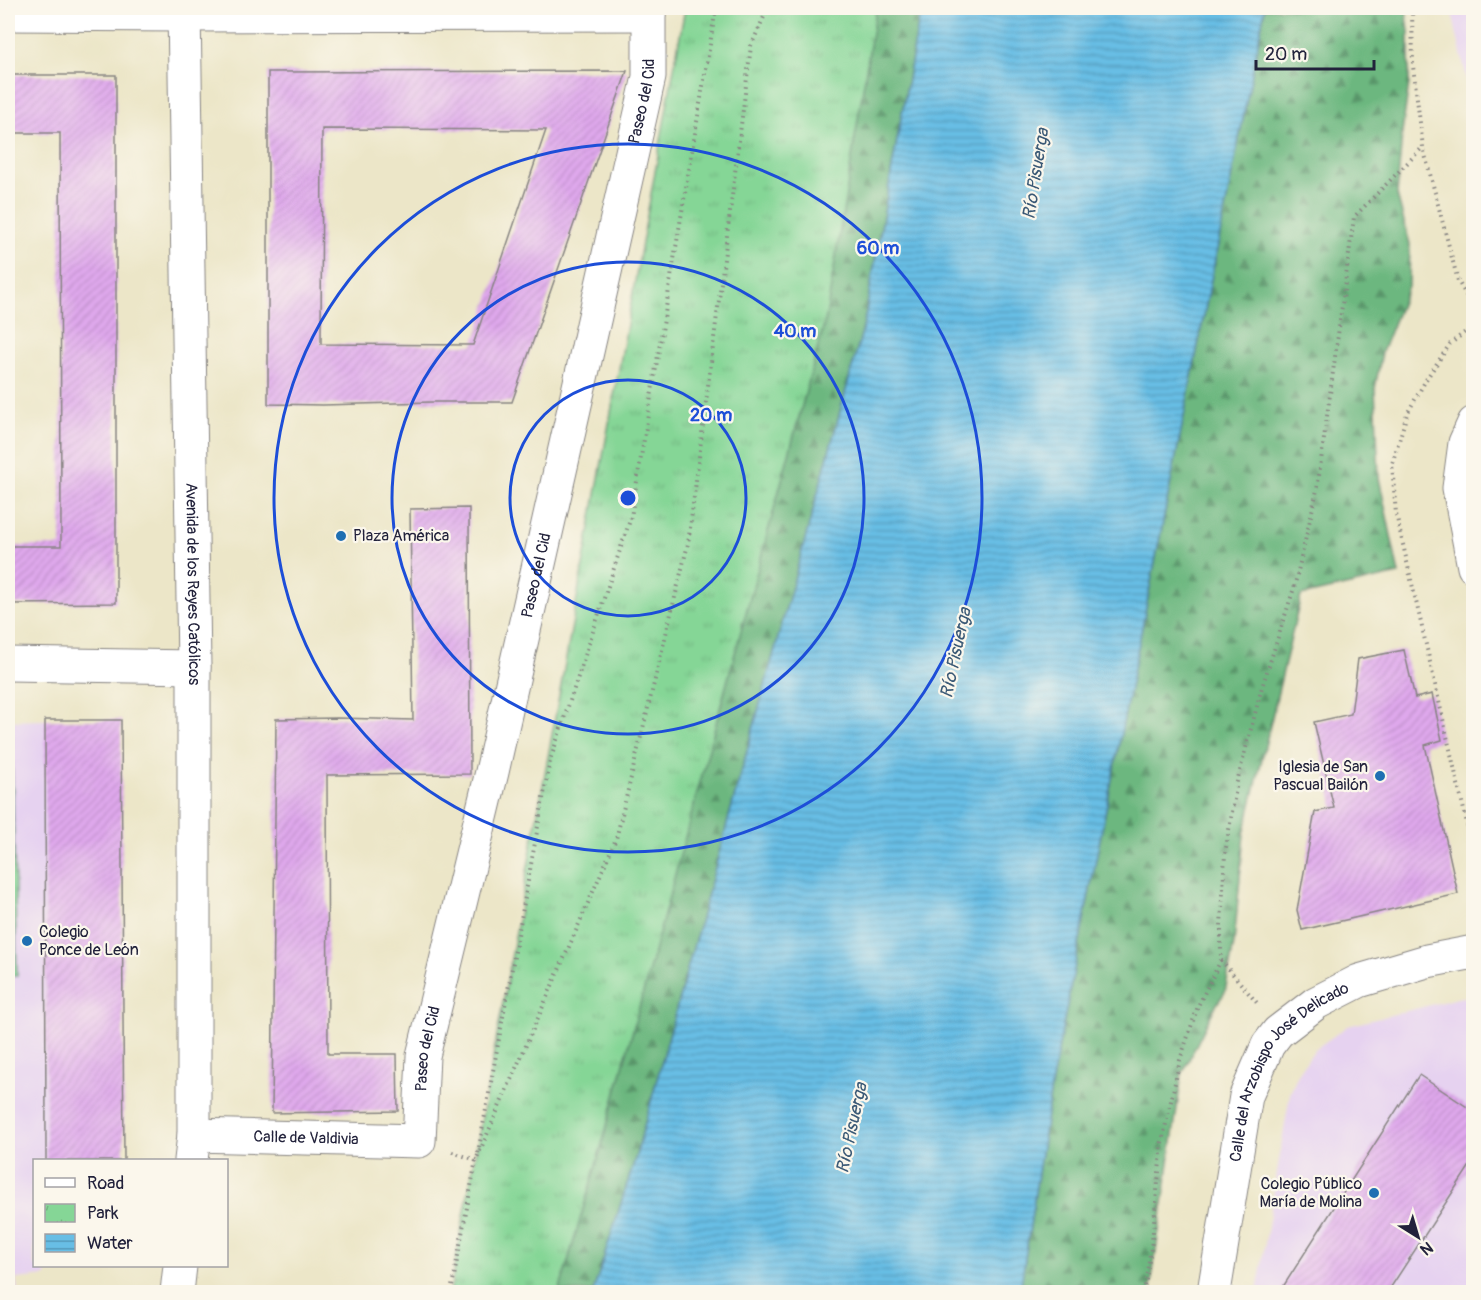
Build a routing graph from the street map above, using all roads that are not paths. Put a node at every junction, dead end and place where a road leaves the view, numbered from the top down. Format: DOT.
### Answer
graph roads {
  1 [pos="184,11"];
  2 [pos="649,11"];
  3 [pos="8,14"];
  4 [pos="1469,433"];
  5 [pos="1473,567"];
  6 [pos="8,663"];
  7 [pos="194,667"];
  8 [pos="1473,952"];
  9 [pos="419,1141"];
  10 [pos="192,1148"];
  11 [pos="180,1267"];
  12 [pos="177,1293"];
  13 [pos="1214,1293"];
  1 -- 2 [label="street"];
  1 -- 3 [label="street"];
  1 -- 7 [label="street, Avenida de los Reyes Católicos"];
  2 -- 9 [label="street, Paseo del Cid"];
  4 -- 5 [label="street"];
  6 -- 7 [label="street"];
  7 -- 10 [label="street, Avenida de los Reyes Católicos"];
  8 -- 13 [label="street, Calle del Arzobispo José Delicado"];
  9 -- 10 [label="street, Calle de Valdivia"];
  11 -- 12 [label="street"];
}
